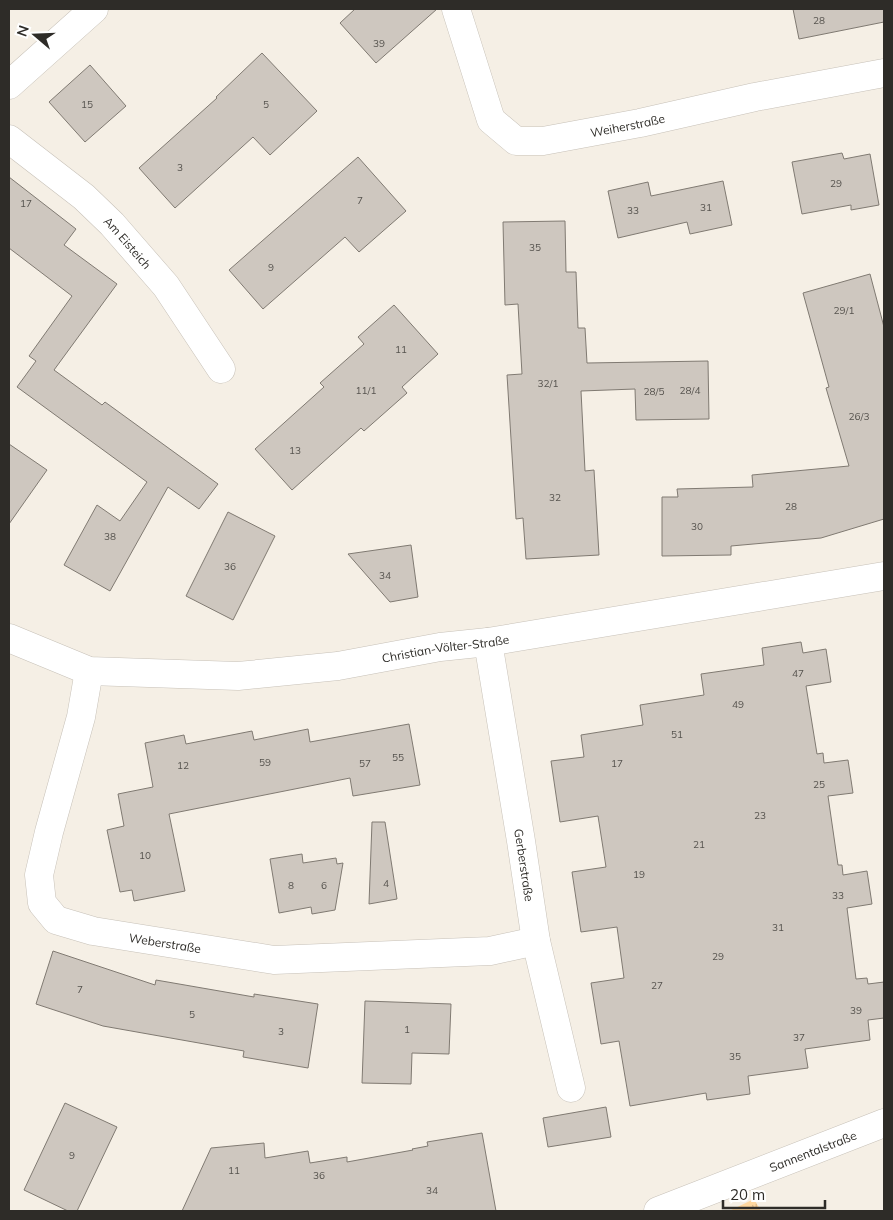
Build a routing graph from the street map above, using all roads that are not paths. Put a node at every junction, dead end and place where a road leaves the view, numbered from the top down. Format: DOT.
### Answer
graph roads {
  1 [pos="94,9"];
  2 [pos="456,9"];
  3 [pos="884,73"];
  4 [pos="9,86"];
  5 [pos="9,139"];
  6 [pos="221,369"];
  7 [pos="884,576"];
  8 [pos="9,638"];
  9 [pos="488,642"];
  10 [pos="89,671"];
  11 [pos="536,941"];
  12 [pos="571,1088"];
  13 [pos="884,1123"];
  14 [pos="658,1211"];
  1 -- 4 [label="street"];
  2 -- 3 [label="street, Weiherstraße"];
  5 -- 6 [label="street, Am Eisteich"];
  7 -- 9 [label="street, Christian-Völter-Straße"];
  8 -- 10 [label="street, Christian-Völter-Straße"];
  9 -- 10 [label="street, Christian-Völter-Straße"];
  9 -- 11 [label="street, Gerberstraße"];
  10 -- 11 [label="street, Weberstraße"];
  11 -- 12 [label="street, Gerberstraße"];
  13 -- 14 [label="street, Sannentalstraße"];
}
